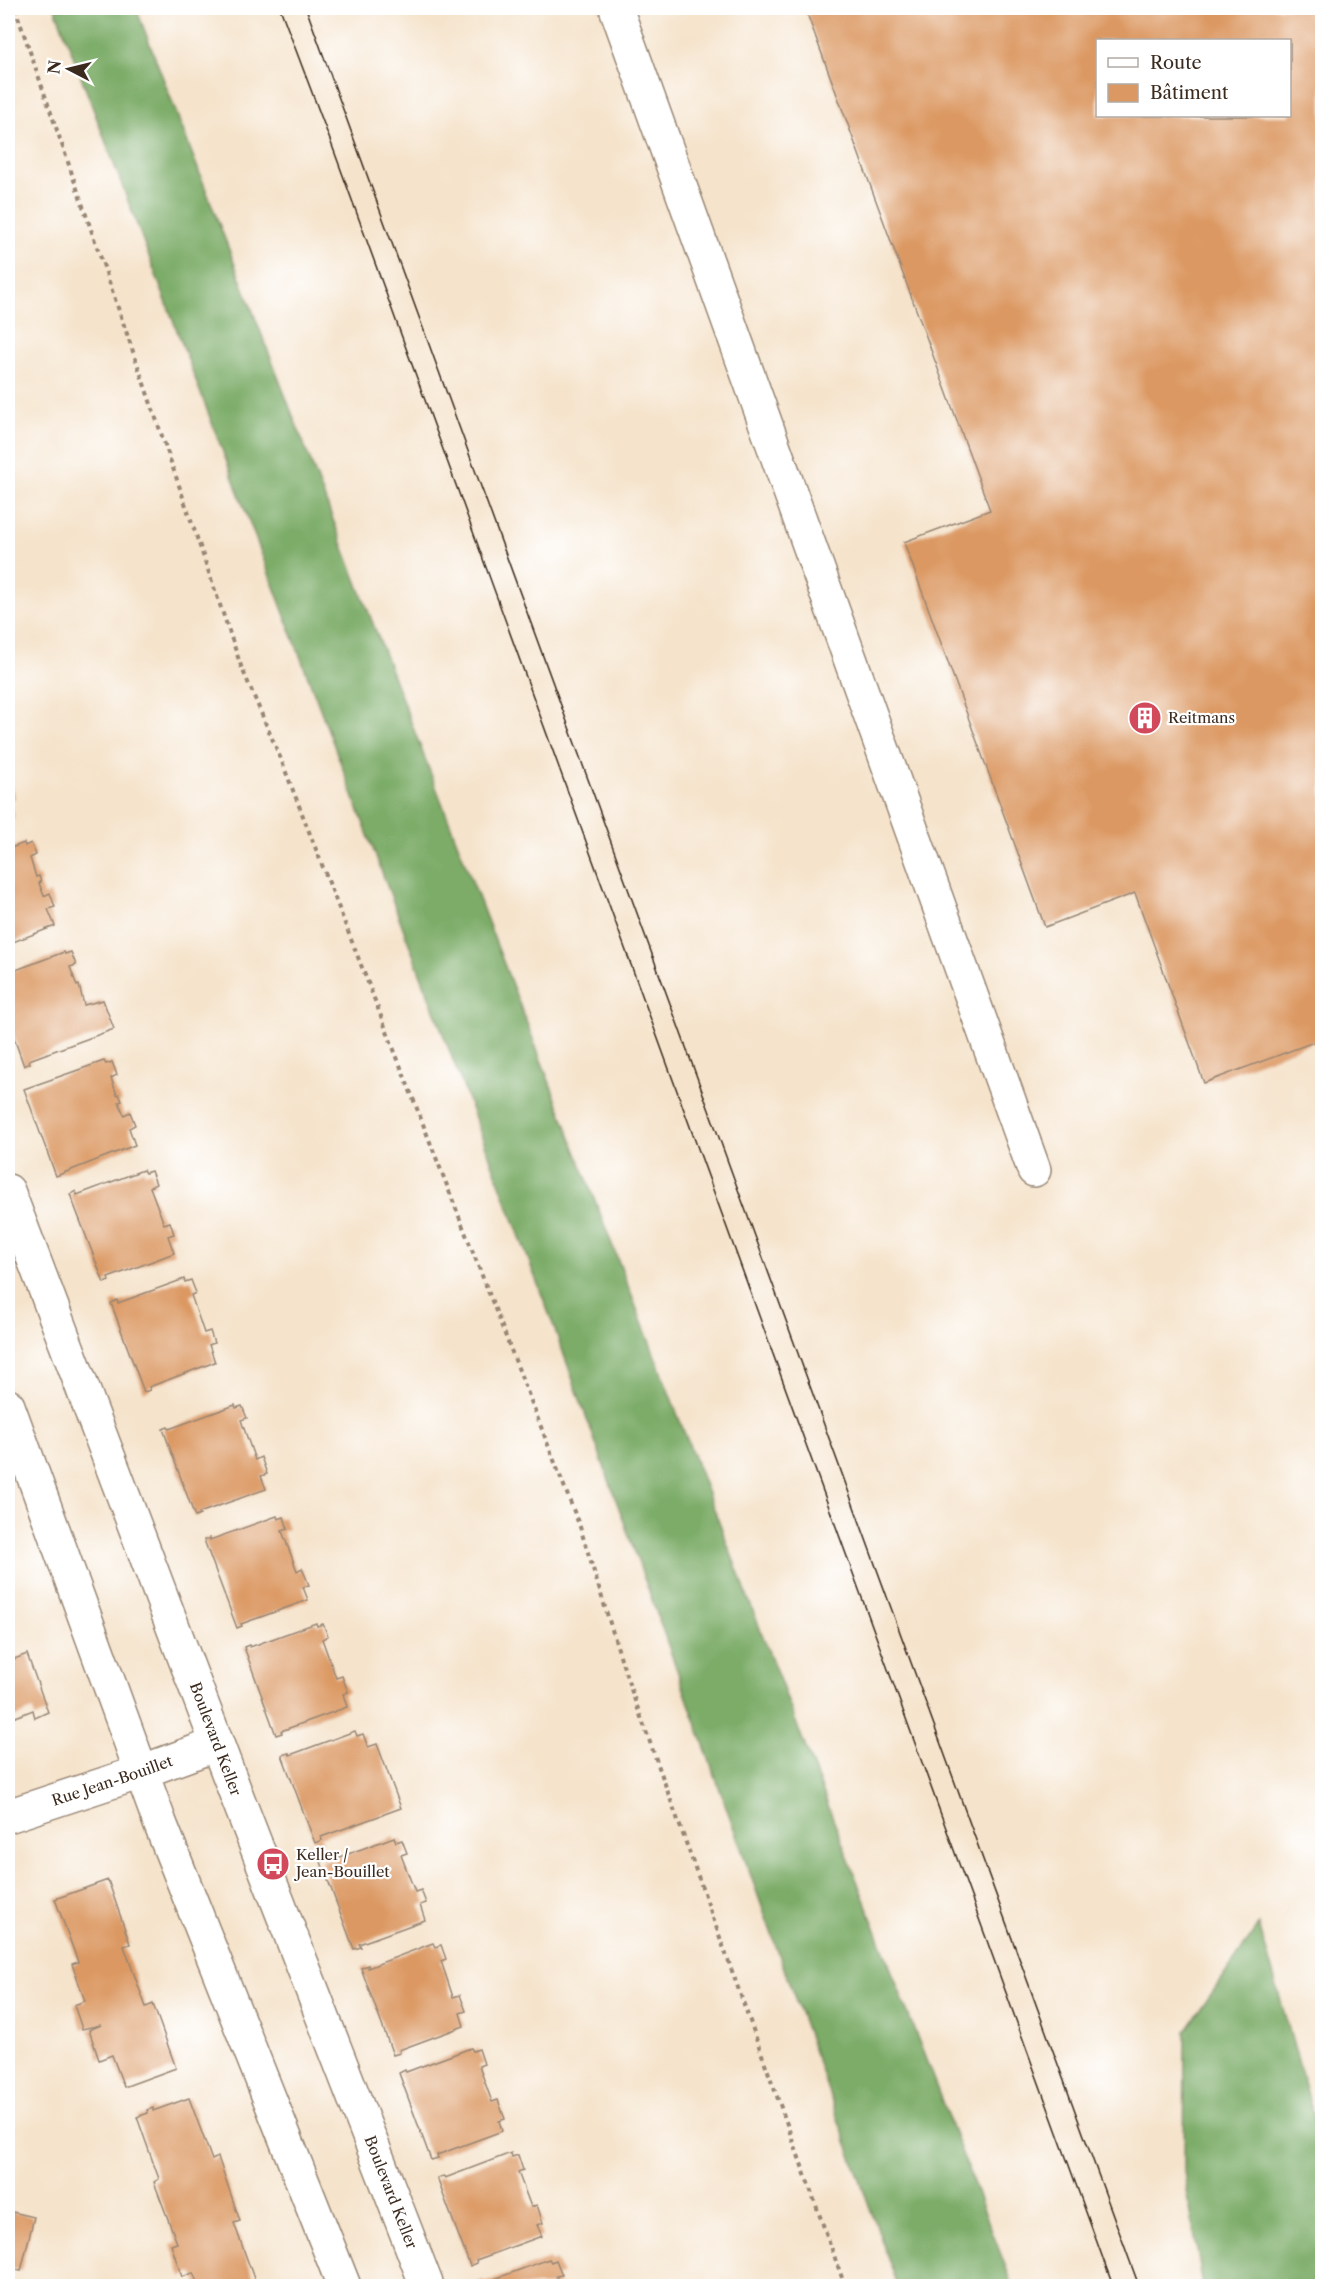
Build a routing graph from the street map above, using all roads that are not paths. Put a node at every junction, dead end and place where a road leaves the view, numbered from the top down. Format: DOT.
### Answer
graph roads {
  1 [pos="616,8"];
  2 [pos="1034,1170"];
  3 [pos="8,1191"];
  4 [pos="8,1406"];
  5 [pos="217,1744"];
  6 [pos="141,1772"];
  7 [pos="8,1816"];
  8 [pos="344,2286"];
  9 [pos="427,2286"];
  1 -- 2 [label="street"];
  3 -- 5 [label="street, Boulevard Keller"];
  4 -- 6 [label="street"];
  5 -- 6 [label="street, Rue Jean-Bouillet"];
  5 -- 9 [label="street, Boulevard Keller"];
  6 -- 7 [label="street, Rue Jean-Bouillet"];
  6 -- 8 [label="street"];
}
